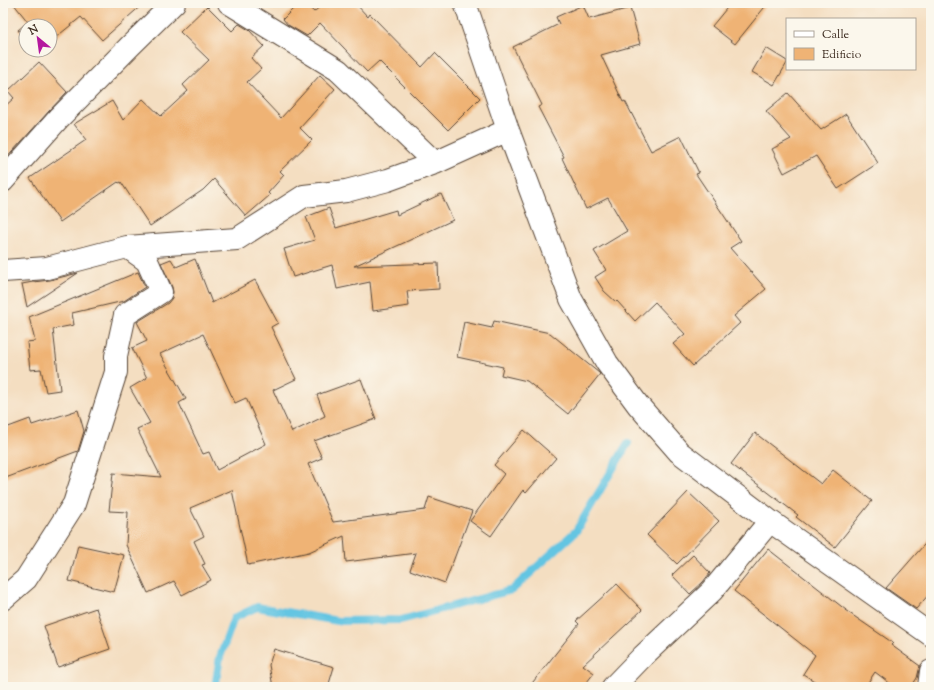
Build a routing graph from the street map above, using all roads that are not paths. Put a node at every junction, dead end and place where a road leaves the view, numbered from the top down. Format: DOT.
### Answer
graph roads {
  1 [pos="174,3"];
  2 [pos="229,3"];
  3 [pos="465,3"];
  4 [pos="508,130"];
  5 [pos="435,163"];
  6 [pos="3,181"];
  7 [pos="127,247"];
  8 [pos="3,271"];
  9 [pos="770,521"];
  10 [pos="3,599"];
  11 [pos="931,635"];
  12 [pos="931,671"];
  13 [pos="612,687"];
  14 [pos="929,687"];
  1 -- 6 [label="street"];
  2 -- 5 [label="street"];
  3 -- 4 [label="street"];
  4 -- 5 [label="street"];
  4 -- 9 [label="street"];
  5 -- 7 [label="street"];
  7 -- 8 [label="street"];
  7 -- 10 [label="street"];
  9 -- 11 [label="street"];
  9 -- 13 [label="street"];
  12 -- 14 [label="street"];
}
